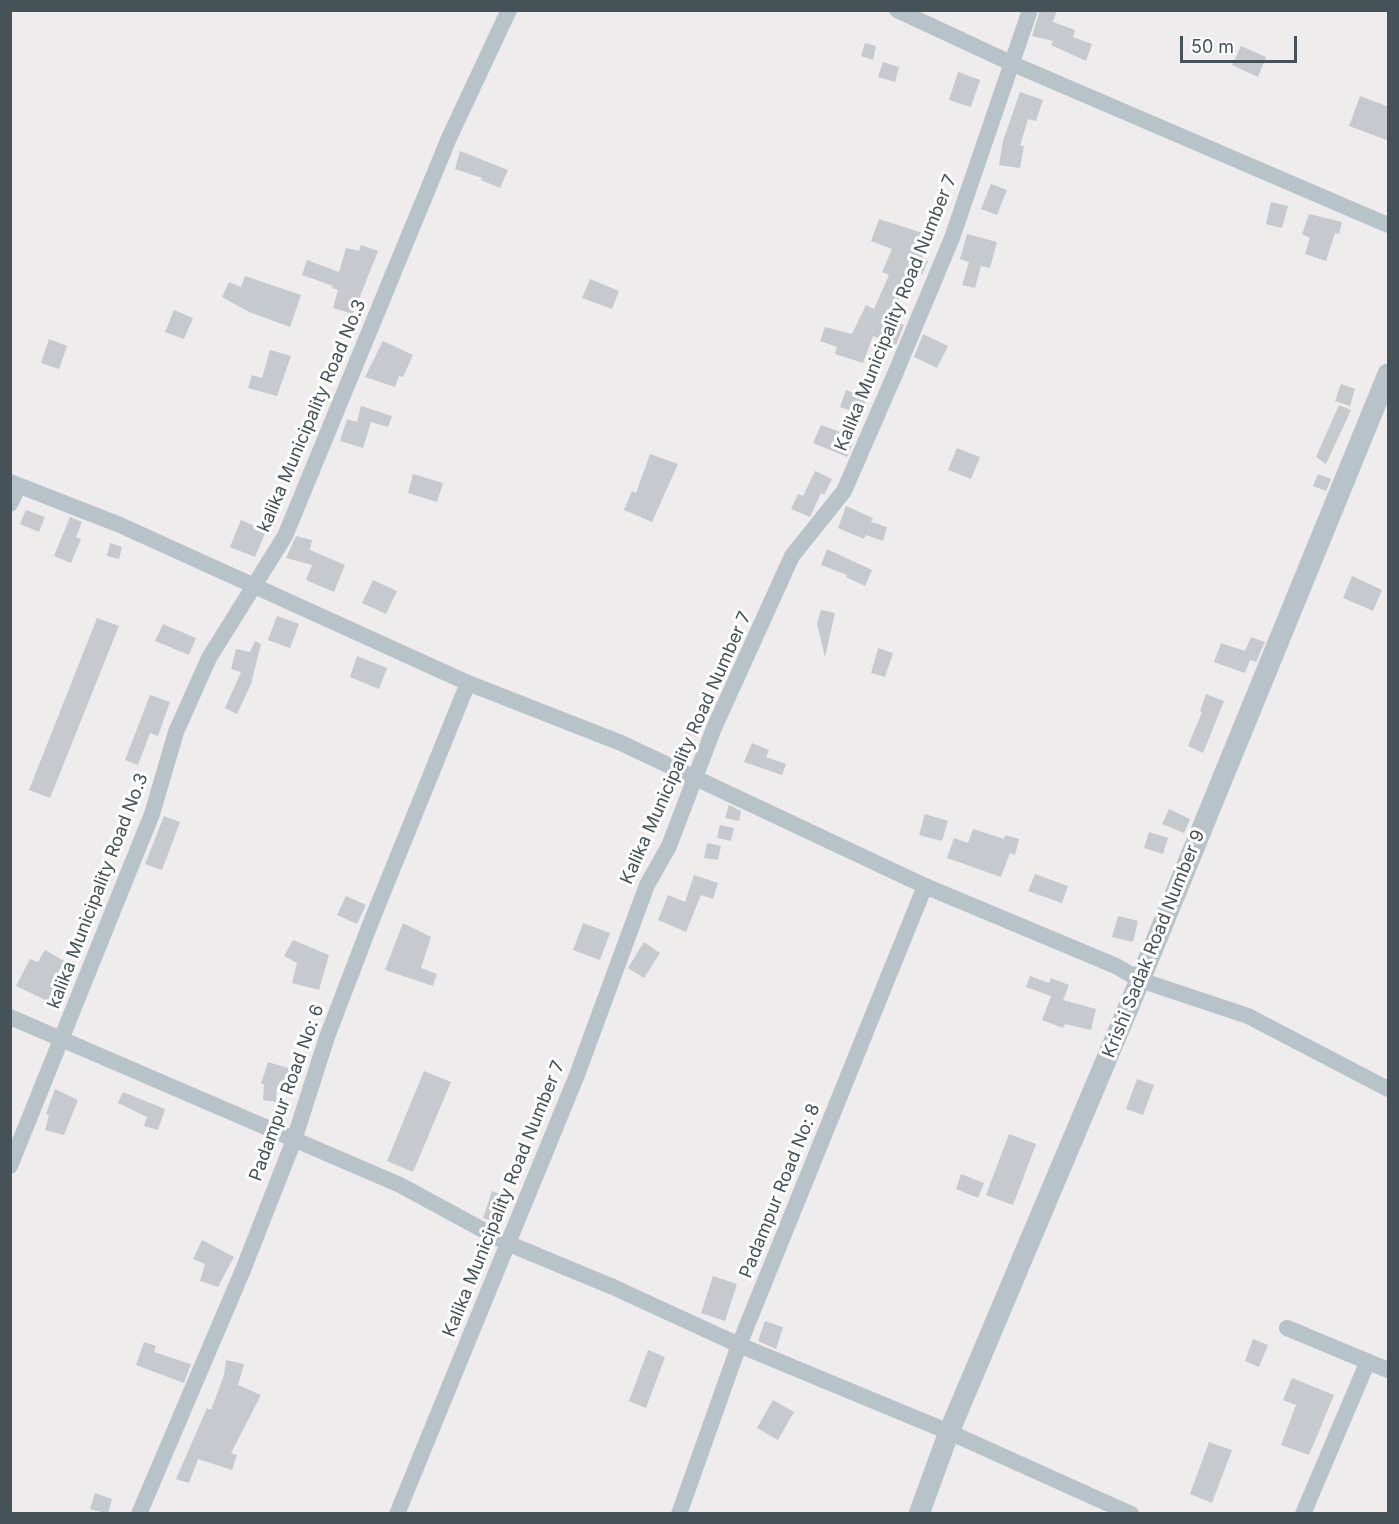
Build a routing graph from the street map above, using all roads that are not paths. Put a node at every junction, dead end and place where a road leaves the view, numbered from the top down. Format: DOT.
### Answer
graph roads {
  1 [pos="509,10"];
  2 [pos="897,10"];
  3 [pos="1030,10"];
  4 [pos="1013,64"];
  5 [pos="1389,225"];
  6 [pos="1389,374"];
  7 [pos="15,484"];
  8 [pos="10,504"];
  9 [pos="254,584"];
  10 [pos="468,683"];
  11 [pos="695,776"];
  12 [pos="925,886"];
  13 [pos="1140,980"];
  14 [pos="10,1017"];
  15 [pos="62,1038"];
  16 [pos="1389,1089"];
  17 [pos="294,1140"];
  18 [pos="10,1166"];
  19 [pos="507,1243"];
  20 [pos="1287,1328"];
  21 [pos="739,1345"];
  22 [pos="1368,1361"];
  23 [pos="1389,1370"];
  24 [pos="949,1432"];
  25 [pos="139,1514"];
  26 [pos="397,1514"];
  27 [pos="679,1514"];
  28 [pos="918,1514"];
  29 [pos="1131,1514"];
  30 [pos="1303,1514"];
  1 -- 9 [label="street, kalika Municipality Road No.3"];
  2 -- 4 [label="street"];
  3 -- 4 [label="street, Kalika Municipality Road Number 7"];
  4 -- 5 [label="street"];
  4 -- 11 [label="street, Kalika Municipality Road Number 7"];
  6 -- 13 [label="street, Krishi Sadak Road Number 9"];
  7 -- 8 [label="street"];
  7 -- 9 [label="street"];
  9 -- 10 [label="street"];
  9 -- 15 [label="street, kalika Municipality Road No.3"];
  10 -- 11 [label="street"];
  10 -- 17 [label="street, Padampur Road No: 6"];
  11 -- 12 [label="street"];
  11 -- 19 [label="street, Kalika Municipality Road Number 7"];
  12 -- 13 [label="street"];
  12 -- 21 [label="street, Padampur Road No: 8"];
  13 -- 16 [label="street"];
  13 -- 24 [label="street, Krishi Sadak Road Number 9"];
  14 -- 15 [label="street"];
  15 -- 17 [label="street"];
  15 -- 18 [label="street, kalika Municipality Road No.3"];
  17 -- 19 [label="street"];
  17 -- 25 [label="street, Padampur Road No: 6"];
  19 -- 21 [label="street"];
  19 -- 26 [label="street, Kalika Municipality Road Number 7"];
  20 -- 22 [label="street"];
  21 -- 24 [label="street"];
  21 -- 27 [label="street, Padampur Road No: 8"];
  22 -- 23 [label="street"];
  22 -- 30 [label="street"];
  24 -- 28 [label="street, Krishi Sadak Road Number 9"];
  24 -- 29 [label="street"];
}
